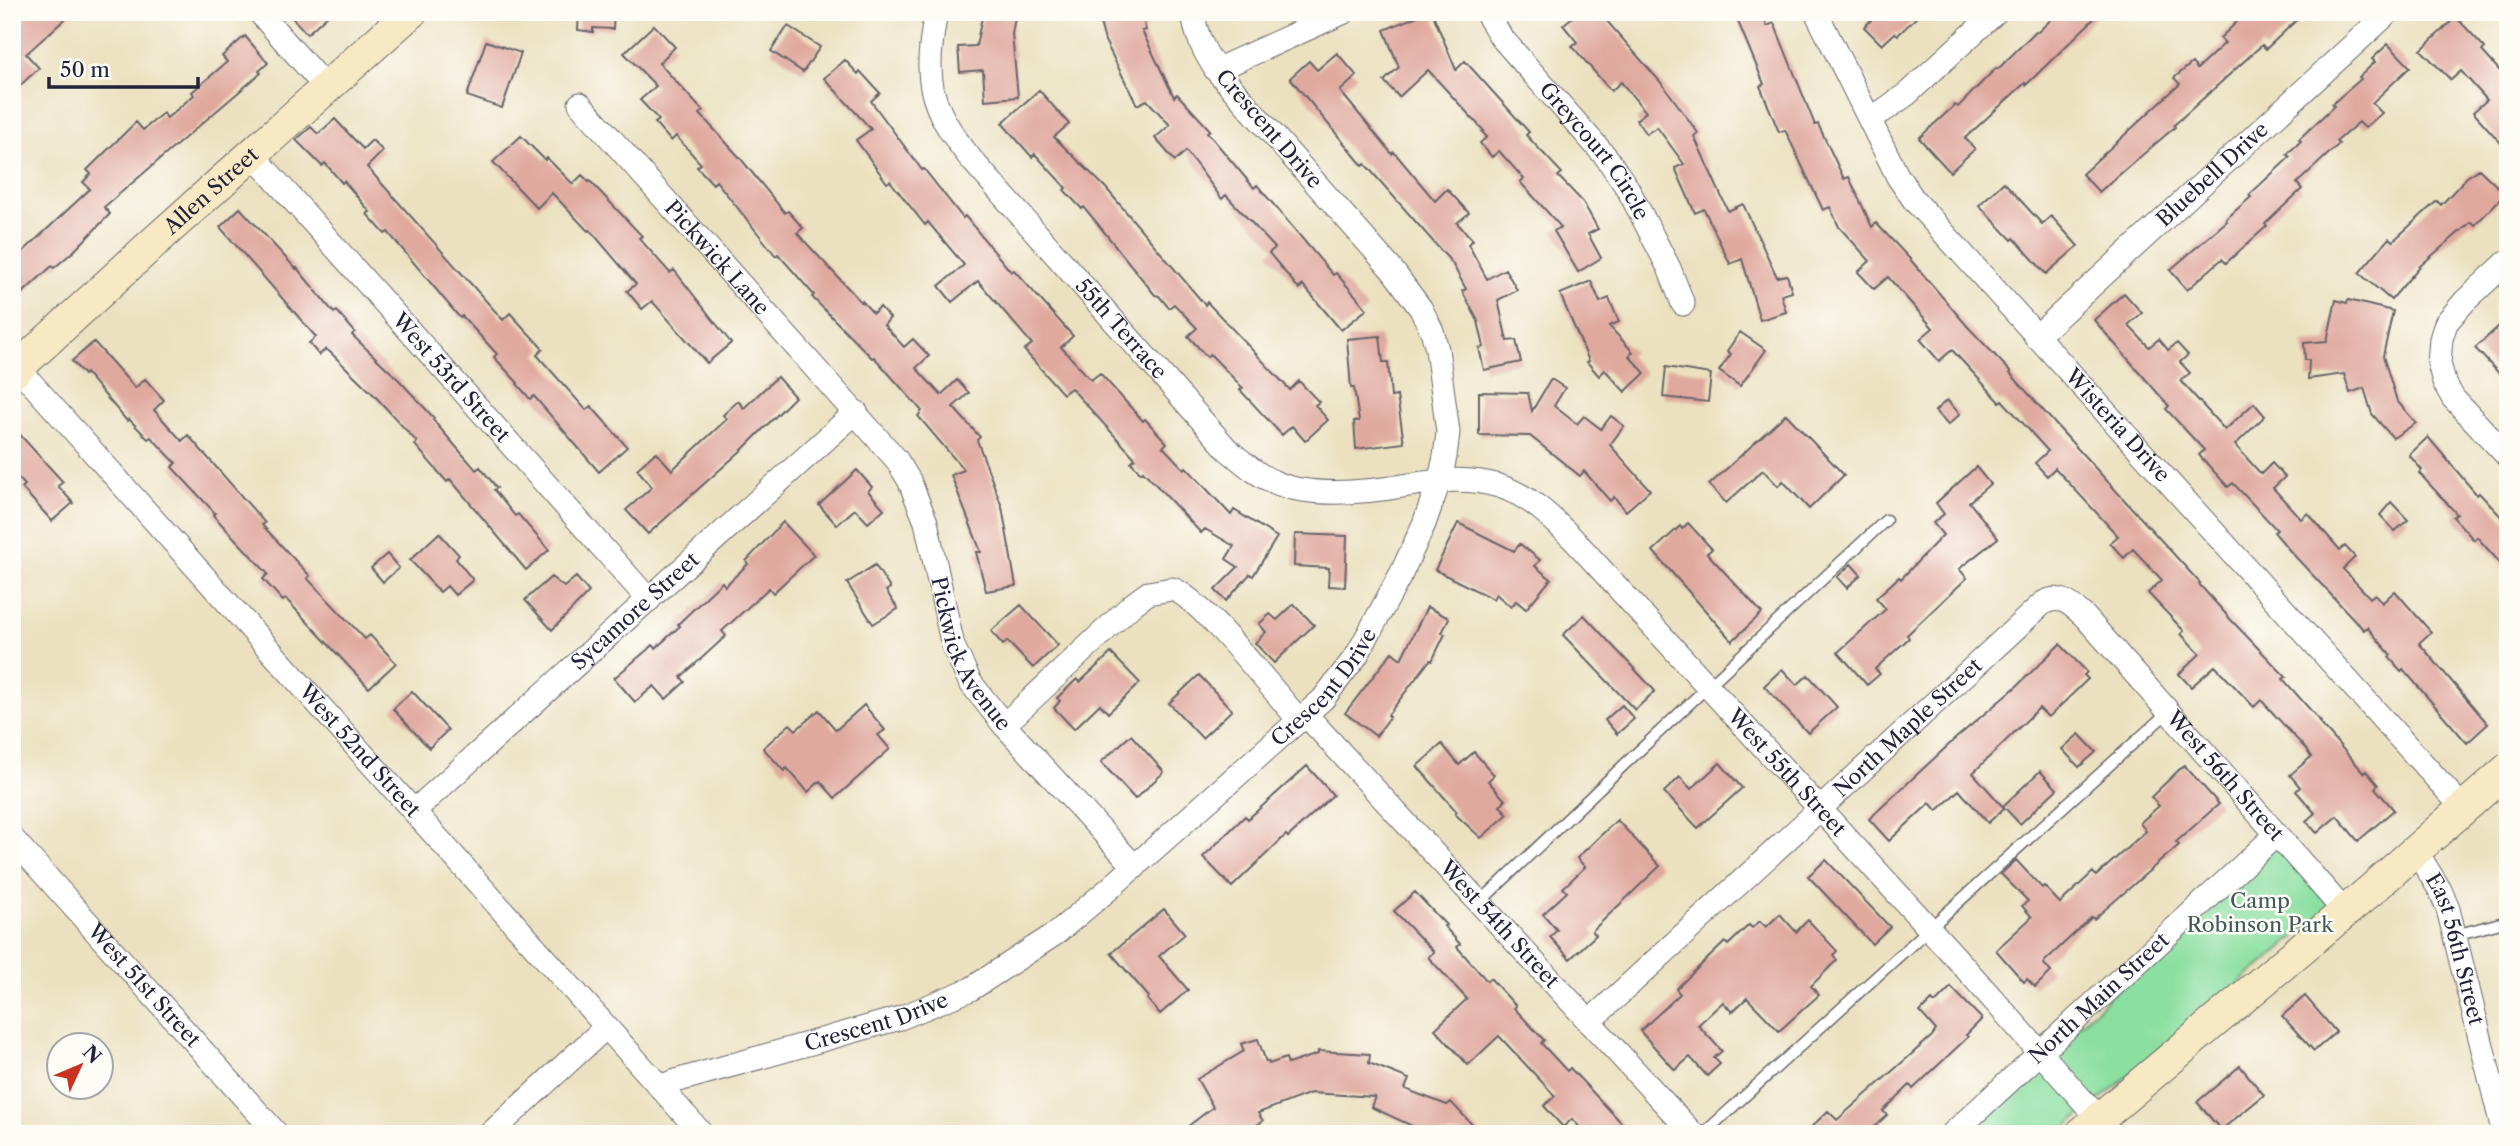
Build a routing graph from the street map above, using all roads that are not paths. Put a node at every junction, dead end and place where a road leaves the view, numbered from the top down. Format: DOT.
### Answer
graph roads {
  1 [pos="259,12"];
  2 [pos="411,12"];
  3 [pos="936,12"];
  4 [pos="1193,12"];
  5 [pos="1344,12"];
  6 [pos="1486,12"];
  7 [pos="1816,12"];
  8 [pos="1996,12"];
  9 [pos="2389,12"];
  10 [pos="1216,70"];
  11 [pos="327,89"];
  12 [pos="580,104"];
  13 [pos="1869,117"];
  14 [pos="253,155"];
  15 [pos="2508,261"];
  16 [pos="1683,304"];
  17 [pos="2036,337"];
  18 [pos="15,370"];
  19 [pos="856,412"];
  20 [pos="2508,457"];
  21 [pos="1440,480"];
  22 [pos="1886,520"];
  23 [pos="649,600"];
  24 [pos="2106,641"];
  25 [pos="1709,687"];
  26 [pos="2168,712"];
  27 [pos="1303,718"];
  28 [pos="1004,725"];
  29 [pos="2508,769"];
  30 [pos="2463,808"];
  31 [pos="1820,810"];
  32 [pos="414,811"];
  33 [pos="2276,835"];
  34 [pos="12,838"];
  35 [pos="2416,851"];
  36 [pos="1135,867"];
  37 [pos="1478,904"];
  38 [pos="2345,912"];
  39 [pos="2508,921"];
  40 [pos="1929,929"];
  41 [pos="2455,935"];
  42 [pos="1589,1022"];
  43 [pos="606,1027"];
  44 [pos="2040,1052"];
  45 [pos="660,1087"];
  46 [pos="2090,1126"];
  47 [pos="2504,1127"];
  48 [pos="277,1134"];
  49 [pos="491,1134"];
  50 [pos="702,1134"];
  51 [pos="1693,1134"];
  52 [pos="1703,1134"];
  53 [pos="1952,1134"];
  1 -- 11 [label="street"];
  2 -- 11 [label="main road, Allen Street"];
  3 -- 21 [label="street, 55th Terrace"];
  4 -- 10 [label="street, Crescent Drive"];
  5 -- 10 [label="street"];
  6 -- 16 [label="street, Greycourt Circle"];
  7 -- 13 [label="street, Wisteria Drive"];
  8 -- 13 [label="street"];
  9 -- 17 [label="street, Bluebell Drive"];
  10 -- 21 [label="street, Crescent Drive"];
  11 -- 14 [label="main road, Allen Street"];
  12 -- 19 [label="street, Pickwick Lane"];
  13 -- 17 [label="street, Wisteria Drive"];
  14 -- 18 [label="main road, Allen Street"];
  14 -- 23 [label="street, West 53rd Street"];
  15 -- 20 [label="street"];
  17 -- 30 [label="street, Wisteria Drive"];
  18 -- 32 [label="street, West 52nd Street"];
  19 -- 23 [label="street, Sycamore Street"];
  19 -- 28 [label="street, Pickwick Avenue"];
  21 -- 25 [label="street, West 55th Street"];
  21 -- 27 [label="street, Crescent Drive"];
  22 -- 25 [label="lane"];
  23 -- 32 [label="street, Sycamore Street"];
  24 -- 26 [label="street, West 56th Street"];
  24 -- 31 [label="street, North Maple Street"];
  25 -- 31 [label="street, West 55th Street"];
  25 -- 37 [label="lane"];
  26 -- 33 [label="street, West 56th Street"];
  26 -- 40 [label="lane"];
  27 -- 28 [label="street, West 54th Street"];
  27 -- 36 [label="street, Crescent Drive"];
  27 -- 37 [label="street, West 54th Street"];
  28 -- 36 [label="street, Pickwick Avenue"];
  29 -- 30 [label="main road"];
  30 -- 35 [label="main road"];
  31 -- 40 [label="street, West 55th Street"];
  31 -- 42 [label="street, North Maple Street"];
  32 -- 43 [label="street, West 52nd Street"];
  33 -- 38 [label="street, West 56th Street"];
  33 -- 44 [label="street, North Main Street"];
  34 -- 48 [label="street, West 51st Street"];
  35 -- 38 [label="main road"];
  35 -- 41 [label="street, East 56th Street"];
  36 -- 45 [label="street, Crescent Drive"];
  37 -- 42 [label="street, West 54th Street"];
  38 -- 46 [label="main road"];
  39 -- 41 [label="lane"];
  40 -- 44 [label="street, West 55th Street"];
  40 -- 52 [label="lane"];
  41 -- 47 [label="street, East 56th Street"];
  42 -- 51 [label="street, West 54th Street"];
  43 -- 45 [label="street, West 52nd Street"];
  43 -- 49 [label="street"];
  44 -- 46 [label="street, West 55th Street"];
  44 -- 53 [label="street, North Main Street"];
  45 -- 50 [label="street, West 52nd Street"];
}
